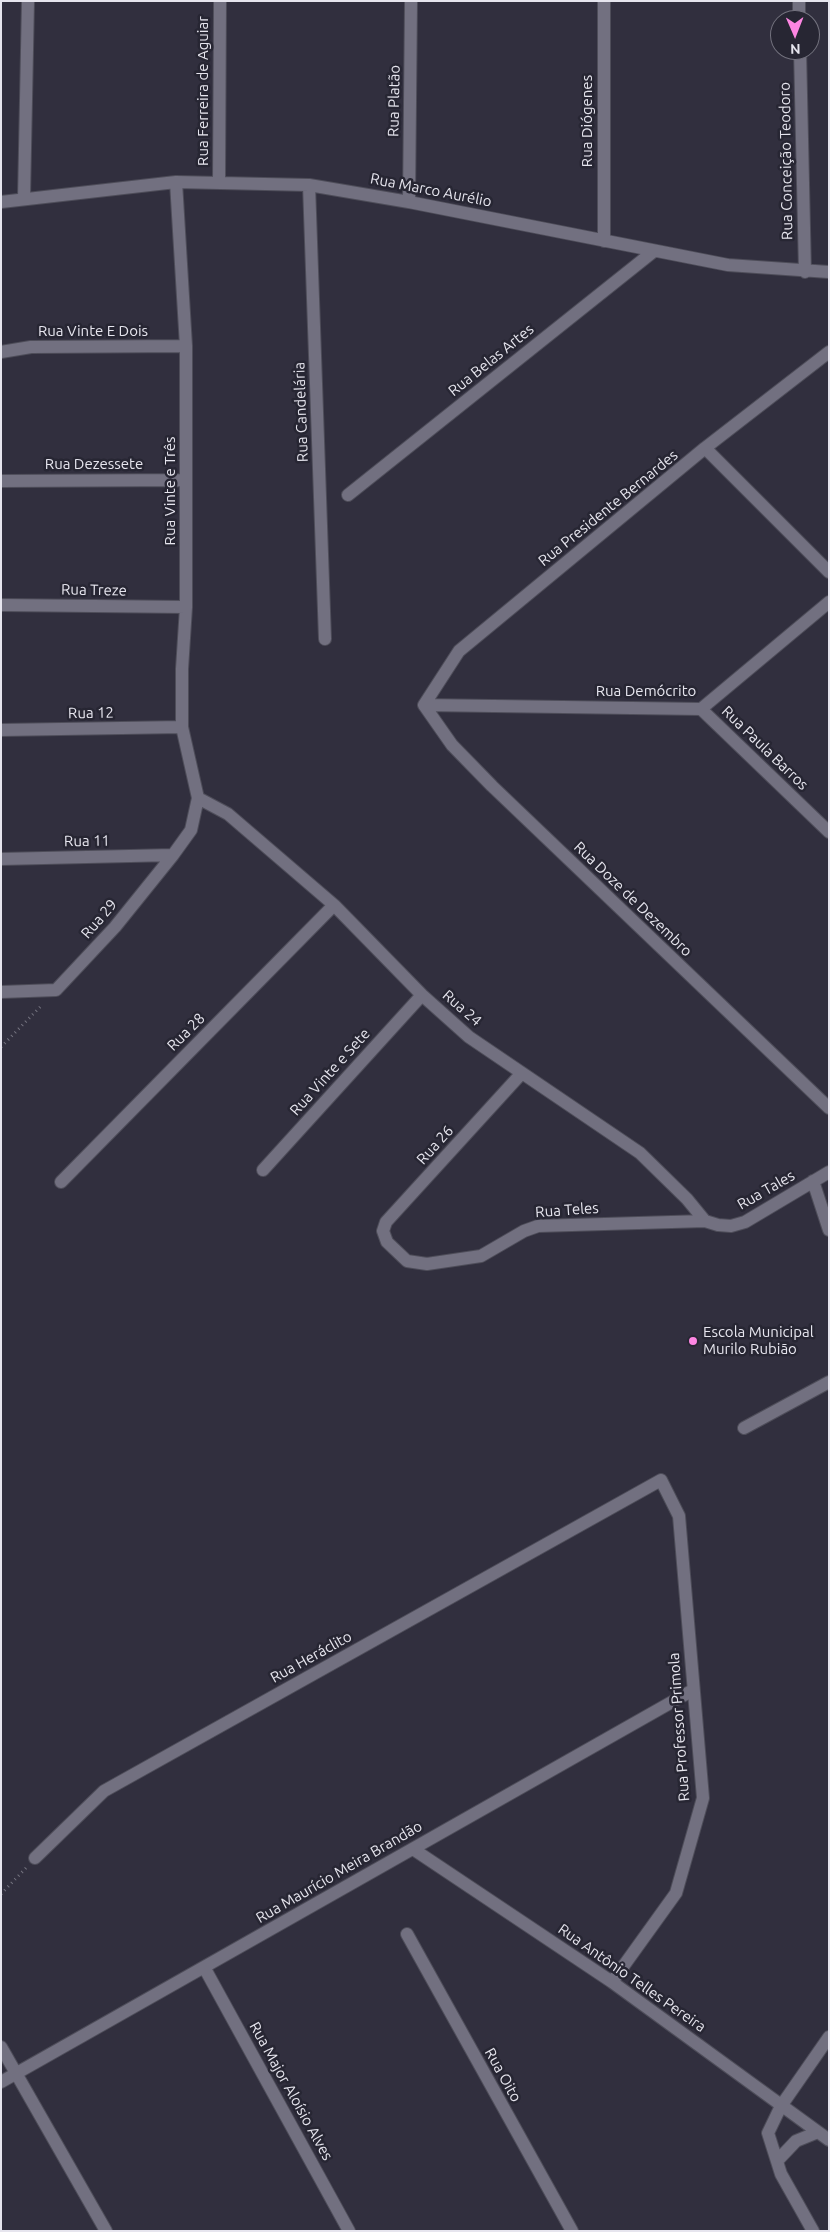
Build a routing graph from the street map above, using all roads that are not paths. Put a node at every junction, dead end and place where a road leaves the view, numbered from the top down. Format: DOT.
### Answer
graph roads {
  1 [pos="28,1"];
  2 [pos="220,1"];
  3 [pos="411,1"];
  4 [pos="604,1"];
  5 [pos="800,60"];
  6 [pos="176,182"];
  7 [pos="219,182"];
  8 [pos="309,185"];
  9 [pos="24,198"];
  10 [pos="1,202"];
  11 [pos="409,202"];
  12 [pos="604,242"];
  13 [pos="654,251"];
  14 [pos="805,272"];
  15 [pos="829,272"];
  16 [pos="186,346"];
  17 [pos="1,352"];
  18 [pos="829,352"];
  19 [pos="705,448"];
  20 [pos="1,480"];
  21 [pos="186,480"];
  22 [pos="348,495"];
  23 [pos="829,572"];
  24 [pos="829,602"];
  25 [pos="1,605"];
  26 [pos="186,607"];
  27 [pos="324,639"];
  28 [pos="424,705"];
  29 [pos="701,709"];
  30 [pos="182,727"];
  31 [pos="1,730"];
  32 [pos="198,798"];
  33 [pos="829,832"];
  34 [pos="173,855"];
  35 [pos="1,859"];
  36 [pos="334,905"];
  37 [pos="1,992"];
  38 [pos="422,995"];
  39 [pos="521,1074"];
  40 [pos="829,1108"];
  41 [pos="263,1170"];
  42 [pos="829,1172"];
  43 [pos="813,1181"];
  44 [pos="61,1182"];
  45 [pos="704,1221"];
  46 [pos="829,1230"];
  47 [pos="387,1242"];
  48 [pos="829,1382"];
  49 [pos="744,1428"];
  50 [pos="661,1480"];
  51 [pos="693,1690"];
  52 [pos="413,1849"];
  53 [pos="35,1858"];
  54 [pos="407,1934"];
  55 [pos="204,1967"];
  56 [pos="612,1982"];
  57 [pos="829,2037"];
  58 [pos="1,2047"];
  59 [pos="16,2074"];
  60 [pos="1,2082"];
  61 [pos="781,2106"];
  62 [pos="818,2132"];
  63 [pos="829,2140"];
  64 [pos="777,2161"];
  65 [pos="106,2231"];
  66 [pos="349,2231"];
  67 [pos="572,2231"];
  68 [pos="813,2231"];
  1 -- 9 [label="street"];
  2 -- 7 [label="street, Rua Ferreira de Aguiar"];
  3 -- 11 [label="street, Rua Platão"];
  4 -- 12 [label="street, Rua Diógenes"];
  5 -- 14 [label="street, Rua Conceição Teodoro"];
  6 -- 7 [label="street, Rua Marco Aurélio"];
  6 -- 9 [label="street, Rua Marco Aurélio"];
  6 -- 16 [label="street, Rua Vinte e Três"];
  7 -- 8 [label="street, Rua Marco Aurélio"];
  8 -- 11 [label="street, Rua Marco Aurélio"];
  8 -- 27 [label="street, Rua Candelária"];
  9 -- 10 [label="street, Rua Marco Aurélio"];
  11 -- 12 [label="street, Rua Marco Aurélio"];
  12 -- 13 [label="street, Rua Marco Aurélio"];
  13 -- 14 [label="street, Rua Marco Aurélio"];
  13 -- 22 [label="street, Rua Belas Artes"];
  14 -- 15 [label="street, Rua Marco Aurélio"];
  16 -- 17 [label="street, Rua Vinte E Dois"];
  16 -- 21 [label="street, Rua Vinte e Três"];
  18 -- 19 [label="street, Rua Presidente Bernardes"];
  19 -- 23 [label="street"];
  19 -- 28 [label="street, Rua Presidente Bernardes"];
  20 -- 21 [label="street, Rua Dezessete"];
  21 -- 26 [label="street, Rua Vinte e Três"];
  24 -- 29 [label="street, Rua Demócrito"];
  25 -- 26 [label="street, Rua Treze"];
  26 -- 30 [label="street, Rua Vinte e Três"];
  28 -- 29 [label="street, Rua Demócrito"];
  28 -- 40 [label="street, Rua Doze de Dezembro"];
  29 -- 33 [label="street, Rua Paula Barros"];
  30 -- 31 [label="street, Rua 12"];
  30 -- 32 [label="street, Rua Vinte e Três"];
  32 -- 34 [label="street, Rua 29"];
  32 -- 36 [label="street, Rua 24"];
  34 -- 35 [label="street, Rua 11"];
  34 -- 37 [label="street, Rua 29"];
  36 -- 38 [label="street, Rua 24"];
  36 -- 44 [label="street, Rua 28"];
  38 -- 39 [label="street, Rua 24"];
  38 -- 41 [label="street, Rua Vinte e Sete"];
  39 -- 45 [label="street, Rua 24"];
  39 -- 47 [label="street, Rua 26"];
  42 -- 43 [label="street, Rua Tales"];
  43 -- 45 [label="street, Rua Tales"];
  43 -- 46 [label="street"];
  45 -- 47 [label="street, Rua Teles"];
  48 -- 49 [label="street"];
  50 -- 51 [label="street, Rua Professor Primola"];
  50 -- 53 [label="street, Rua Heráclito"];
  51 -- 52 [label="street, Rua Maurício Meira Brandão"];
  51 -- 56 [label="street, Rua Professor Primola"];
  52 -- 55 [label="street, Rua Maurício Meira Brandão"];
  52 -- 56 [label="street, Rua Antônio Telles Pereira"];
  54 -- 67 [label="street, Rua Oito"];
  55 -- 59 [label="street, Rua Maurício Meira Brandão"];
  55 -- 66 [label="street, Rua Major Aloísio Alves"];
  56 -- 61 [label="street, Rua Antônio Telles Pereira"];
  57 -- 61 [label="street"];
  58 -- 59 [label="street"];
  59 -- 60 [label="street, Rua Maurício Meira Brandão"];
  59 -- 65 [label="street"];
  61 -- 62 [label="street, Rua Antônio Telles Pereira"];
  61 -- 64 [label="street"];
  62 -- 63 [label="street, Rua Antônio Telles Pereira"];
  62 -- 64 [label="street"];
  64 -- 68 [label="street"];
}
